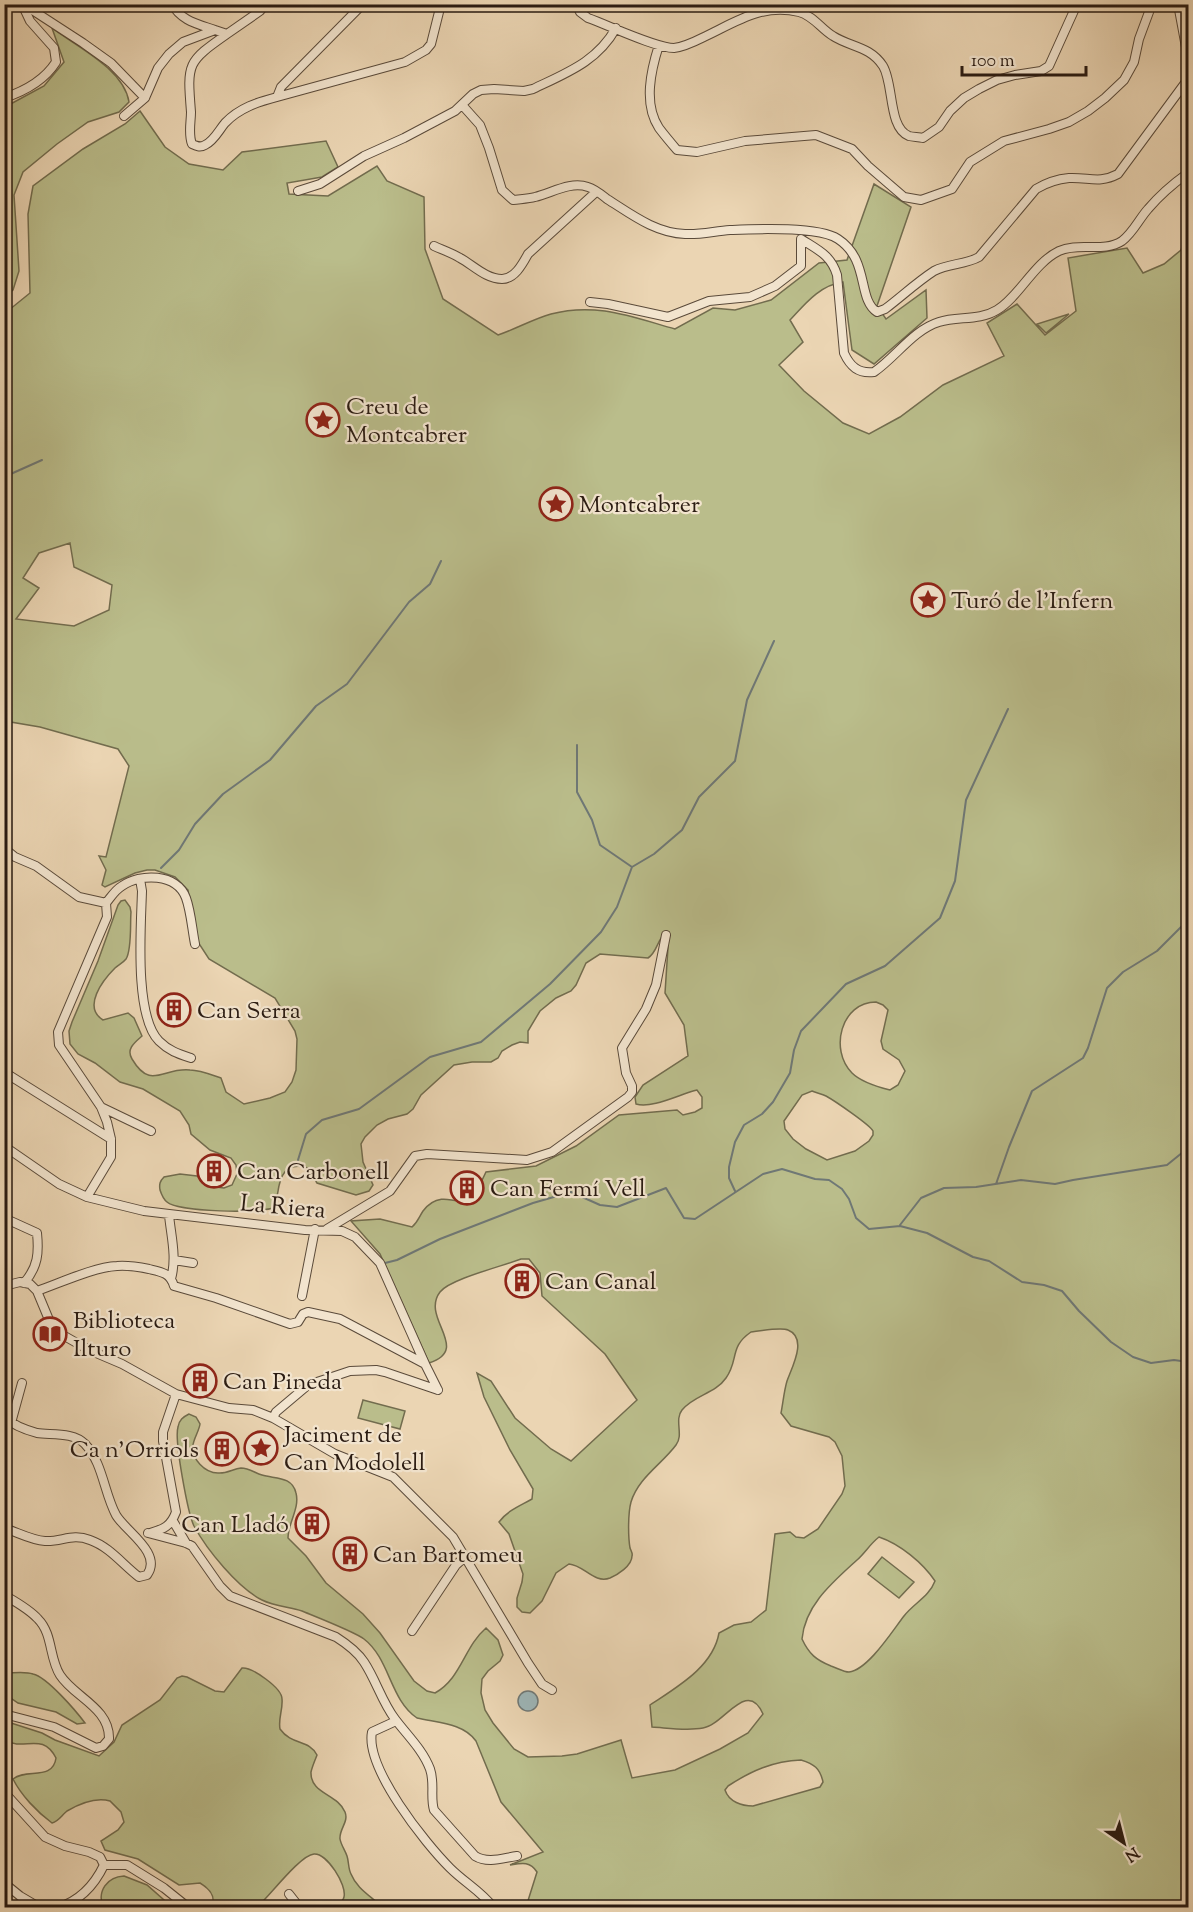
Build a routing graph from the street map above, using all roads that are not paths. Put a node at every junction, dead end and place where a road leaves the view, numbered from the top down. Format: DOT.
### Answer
graph roads {
  1 [pos="23,4"];
  2 [pos="143,4"];
  3 [pos="162,4"];
  4 [pos="172,4"];
  5 [pos="266,4"];
  6 [pos="363,4"];
  7 [pos="441,4"];
  8 [pos="576,4"];
  9 [pos="1077,4"];
  10 [pos="1152,4"];
  11 [pos="1178,4"];
  12 [pos="616,28"];
  13 [pos="214,30"];
  14 [pos="227,34"];
  15 [pos="659,45"];
  16 [pos="1188,58"];
  17 [pos="1188,79"];
  18 [pos="277,97"];
  19 [pos="4,98"];
  20 [pos="145,99"];
  21 [pos="463,106"];
  22 [pos="124,116"];
  23 [pos="1188,173"];
  24 [pos="298,191"];
  25 [pos="596,192"];
  26 [pos="787,231"];
  27 [pos="801,239"];
  28 [pos="434,246"];
  29 [pos="590,302"];
  30 [pos="4,848"];
  31 [pos="140,879"];
  32 [pos="106,903"];
  33 [pos="666,935"];
  34 [pos="195,944"];
  35 [pos="191,1058"];
  36 [pos="4,1072"];
  37 [pos="101,1107"];
  38 [pos="152,1131"];
  39 [pos="111,1139"];
  40 [pos="4,1146"];
  41 [pos="87,1197"];
  42 [pos="169,1215"];
  43 [pos="4,1218"];
  44 [pos="315,1229"];
  45 [pos="327,1229"];
  46 [pos="174,1260"];
  47 [pos="193,1263"];
  48 [pos="171,1279"];
  49 [pos="24,1283"];
  50 [pos="4,1286"];
  51 [pos="37,1291"];
  52 [pos="302,1296"];
  53 [pos="424,1364"];
  54 [pos="22,1383"];
  55 [pos="176,1394"];
  56 [pos="4,1417"];
  57 [pos="273,1418"];
  58 [pos="11,1423"];
  59 [pos="173,1521"];
  60 [pos="4,1528"];
  61 [pos="148,1533"];
  62 [pos="134,1534"];
  63 [pos="186,1543"];
  64 [pos="466,1556"];
  65 [pos="4,1595"];
  66 [pos="412,1631"];
  67 [pos="552,1690"];
  68 [pos="4,1714"];
  69 [pos="396,1721"];
  70 [pos="4,1792"];
  71 [pos="517,1856"];
  72 [pos="104,1865"];
  73 [pos="4,1883"];
  74 [pos="289,1894"];
  75 [pos="57,1908"];
  76 [pos="189,1908"];
  77 [pos="300,1908"];
  78 [pos="494,1908"];
  1 -- 19 [label="street"];
  1 -- 20 [label="street"];
  2 -- 3 [label="street"];
  4 -- 13 [label="street"];
  5 -- 14 [label="street"];
  6 -- 18 [label="street"];
  7 -- 18 [label="street"];
  8 -- 12 [label="street"];
  9 -- 15 [label="street"];
  10 -- 15 [label="street"];
  11 -- 16 [label="street"];
  12 -- 15 [label="street"];
  12 -- 21 [label="street"];
  13 -- 14 [label="street"];
  13 -- 20 [label="street"];
  14 -- 18 [label="street"];
  17 -- 26 [label="street"];
  20 -- 22 [label="street"];
  21 -- 24 [label="street"];
  21 -- 25 [label="street"];
  23 -- 27 [label="street"];
  25 -- 26 [label="street"];
  25 -- 28 [label="street"];
  26 -- 27 [label="street"];
  27 -- 29 [label="street"];
  30 -- 32 [label="street"];
  31 -- 32 [label="street"];
  31 -- 34 [label="street"];
  31 -- 35 [label="street"];
  32 -- 37 [label="street"];
  33 -- 45 [label="street"];
  36 -- 39 [label="street"];
  37 -- 38 [label="street"];
  37 -- 39 [label="street"];
  39 -- 41 [label="street"];
  40 -- 41 [label="street, La Riera"];
  41 -- 42 [label="street, La Riera"];
  42 -- 44 [label="street, La Riera"];
  42 -- 46 [label="street"];
  43 -- 49 [label="street"];
  44 -- 45 [label="street, La Riera"];
  44 -- 52 [label="street"];
  45 -- 53 [label="street, La Riera"];
  46 -- 47 [label="street"];
  46 -- 48 [label="street"];
  48 -- 51 [label="street"];
  48 -- 53 [label="street"];
  49 -- 50 [label="street"];
  49 -- 51 [label="street"];
  51 -- 55 [label="street"];
  53 -- 57 [label="street, La Riera"];
  54 -- 58 [label="street"];
  55 -- 57 [label="street"];
  55 -- 59 [label="street"];
  56 -- 58 [label="street"];
  57 -- 64 [label="street"];
  58 -- 62 [label="street"];
  59 -- 61 [label="street"];
  59 -- 63 [label="street"];
  60 -- 62 [label="street"];
  61 -- 62 [label="street"];
  61 -- 63 [label="street"];
  63 -- 69 [label="street"];
  64 -- 66 [label="street"];
  64 -- 67 [label="street"];
  65 -- 68 [label="street"];
  69 -- 71 [label="street"];
  69 -- 78 [label="street"];
  70 -- 72 [label="street"];
  72 -- 75 [label="street"];
  72 -- 76 [label="street"];
  73 -- 75 [label="street"];
  74 -- 77 [label="street"];
}
